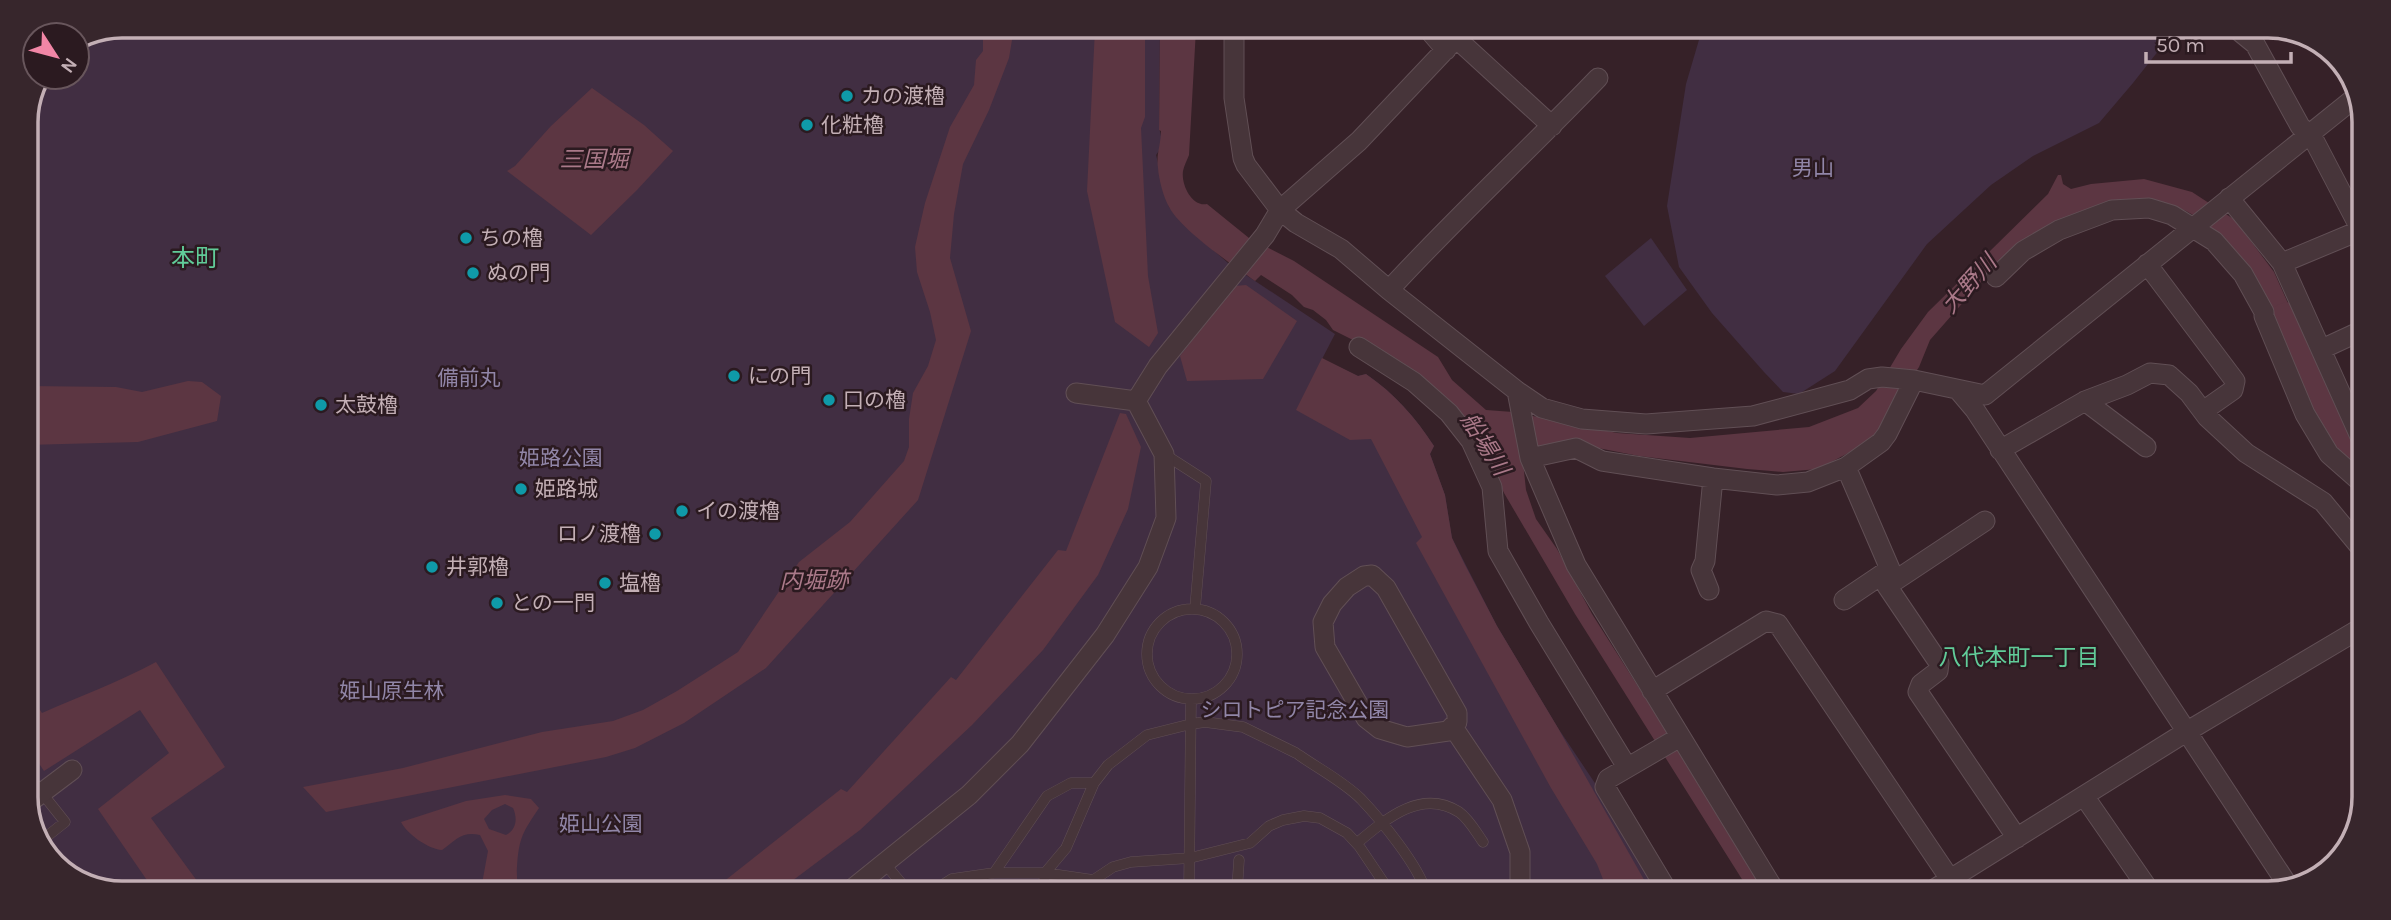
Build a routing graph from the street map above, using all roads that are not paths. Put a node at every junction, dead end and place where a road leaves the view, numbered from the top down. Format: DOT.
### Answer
graph roads {
  1 [pos="1234,39"];
  2 [pos="1456,39"];
  3 [pos="2249,39"];
  4 [pos="1603,72"];
  5 [pos="2350,102"];
  6 [pos="1552,126"];
  7 [pos="2308,134"];
  8 [pos="2229,198"];
  9 [pos="1280,209"];
  10 [pos="2352,214"];
  11 [pos="2193,228"];
  12 [pos="2352,237"];
  13 [pos="2282,263"];
  14 [pos="2147,264"];
  15 [pos="1996,277"];
  16 [pos="1389,290"];
  17 [pos="2352,335"];
  18 [pos="1359,347"];
  19 [pos="2322,349"];
  20 [pos="1914,380"];
  21 [pos="1517,391"];
  22 [pos="1959,391"];
  23 [pos="1076,393"];
  24 [pos="1136,401"];
  25 [pos="2085,401"];
  26 [pos="2203,411"];
  27 [pos="2352,418"];
  28 [pos="2146,447"];
  29 [pos="2000,450"];
  30 [pos="1164,454"];
  31 [pos="1530,458"];
  32 [pos="1846,467"];
  33 [pos="2352,474"];
  34 [pos="1713,478"];
  35 [pos="1985,521"];
  36 [pos="2352,537"];
  37 [pos="1889,578"];
  38 [pos="1709,590"];
  39 [pos="1844,600"];
  40 [pos="1195,609"];
  41 [pos="2352,639"];
  42 [pos="1652,691"];
  43 [pos="1191,699"];
  44 [pos="1191,724"];
  45 [pos="1453,727"];
  46 [pos="2186,732"];
  47 [pos="1680,737"];
  48 [pos="1627,767"];
  49 [pos="72,770"];
  50 [pos="1094,783"];
  51 [pos="39,794"];
  52 [pos="2084,796"];
  53 [pos="39,802"];
  54 [pos="1381,823"];
  55 [pos="48,835"];
  56 [pos="2017,838"];
  57 [pos="1483,842"];
  58 [pos="1357,843"];
  59 [pos="1190,859"];
  60 [pos="1239,860"];
  61 [pos="886,865"];
  62 [pos="994,873"];
  63 [pos="1045,873"];
  64 [pos="1093,880"];
  65 [pos="1950,880"];
  66 [pos="2280,880"];
  67 [pos="864,881"];
  68 [pos="899,881"];
  69 [pos="949,881"];
  70 [pos="1044,881"];
  71 [pos="1189,881"];
  72 [pos="1238,881"];
  73 [pos="1383,881"];
  74 [pos="1422,881"];
  75 [pos="1520,881"];
  76 [pos="1661,881"];
  77 [pos="1769,881"];
  78 [pos="2143,881"];
  1 -- 9 [label="street"];
  2 -- 6 [label="street"];
  2 -- 9 [label="street"];
  3 -- 7 [label="street"];
  4 -- 6 [label="street"];
  5 -- 7 [label="street"];
  6 -- 16 [label="street"];
  7 -- 8 [label="street"];
  7 -- 10 [label="street"];
  8 -- 11 [label="street"];
  8 -- 13 [label="street"];
  9 -- 16 [label="street"];
  9 -- 24 [label="street"];
  11 -- 14 [label="street"];
  11 -- 15 [label="street"];
  11 -- 33 [label="street"];
  12 -- 13 [label="street"];
  13 -- 19 [label="street"];
  14 -- 22 [label="street"];
  14 -- 26 [label="street"];
  16 -- 21 [label="street"];
  17 -- 19 [label="street"];
  18 -- 48 [label="street"];
  19 -- 27 [label="street"];
  20 -- 21 [label="street"];
  20 -- 22 [label="street"];
  20 -- 32 [label="street"];
  21 -- 31 [label="street"];
  22 -- 29 [label="street"];
  23 -- 24 [label="street"];
  24 -- 30 [label="street"];
  25 -- 26 [label="street"];
  25 -- 28 [label="street"];
  25 -- 29 [label="street"];
  26 -- 36 [label="street"];
  29 -- 46 [label="street"];
  30 -- 40 [label="lane"];
  30 -- 61 [label="street"];
  31 -- 34 [label="street"];
  31 -- 42 [label="street"];
  32 -- 34 [label="street"];
  32 -- 37 [label="street"];
  34 -- 38 [label="street"];
  35 -- 37 [label="street"];
  37 -- 39 [label="street"];
  37 -- 56 [label="street"];
  40 -- 43 [label="lane"];
  40 -- 43 [label="lane"];
  41 -- 46 [label="street"];
  42 -- 47 [label="street"];
  42 -- 65 [label="street"];
  43 -- 44 [label="lane"];
  44 -- 50 [label="lane"];
  44 -- 54 [label="lane"];
  44 -- 59 [label="lane"];
  45 -- 45 [label="street"];
  45 -- 75 [label="street"];
  46 -- 52 [label="street"];
  46 -- 66 [label="street"];
  47 -- 48 [label="street"];
  47 -- 77 [label="street"];
  48 -- 76 [label="street"];
  49 -- 51 [label="street"];
  50 -- 62 [label="lane"];
  50 -- 63 [label="lane"];
  52 -- 56 [label="street"];
  52 -- 78 [label="street"];
  53 -- 55 [label="lane"];
  54 -- 57 [label="lane"];
  54 -- 58 [label="lane"];
  54 -- 74 [label="lane"];
  56 -- 65 [label="street"];
  58 -- 59 [label="lane"];
  58 -- 73 [label="lane"];
  59 -- 64 [label="lane"];
  59 -- 71 [label="lane"];
  60 -- 72 [label="lane"];
  61 -- 67 [label="street"];
  61 -- 68 [label="lane"];
  62 -- 63 [label="lane"];
  62 -- 69 [label="lane"];
  63 -- 64 [label="lane"];
  63 -- 70 [label="lane"];
}
